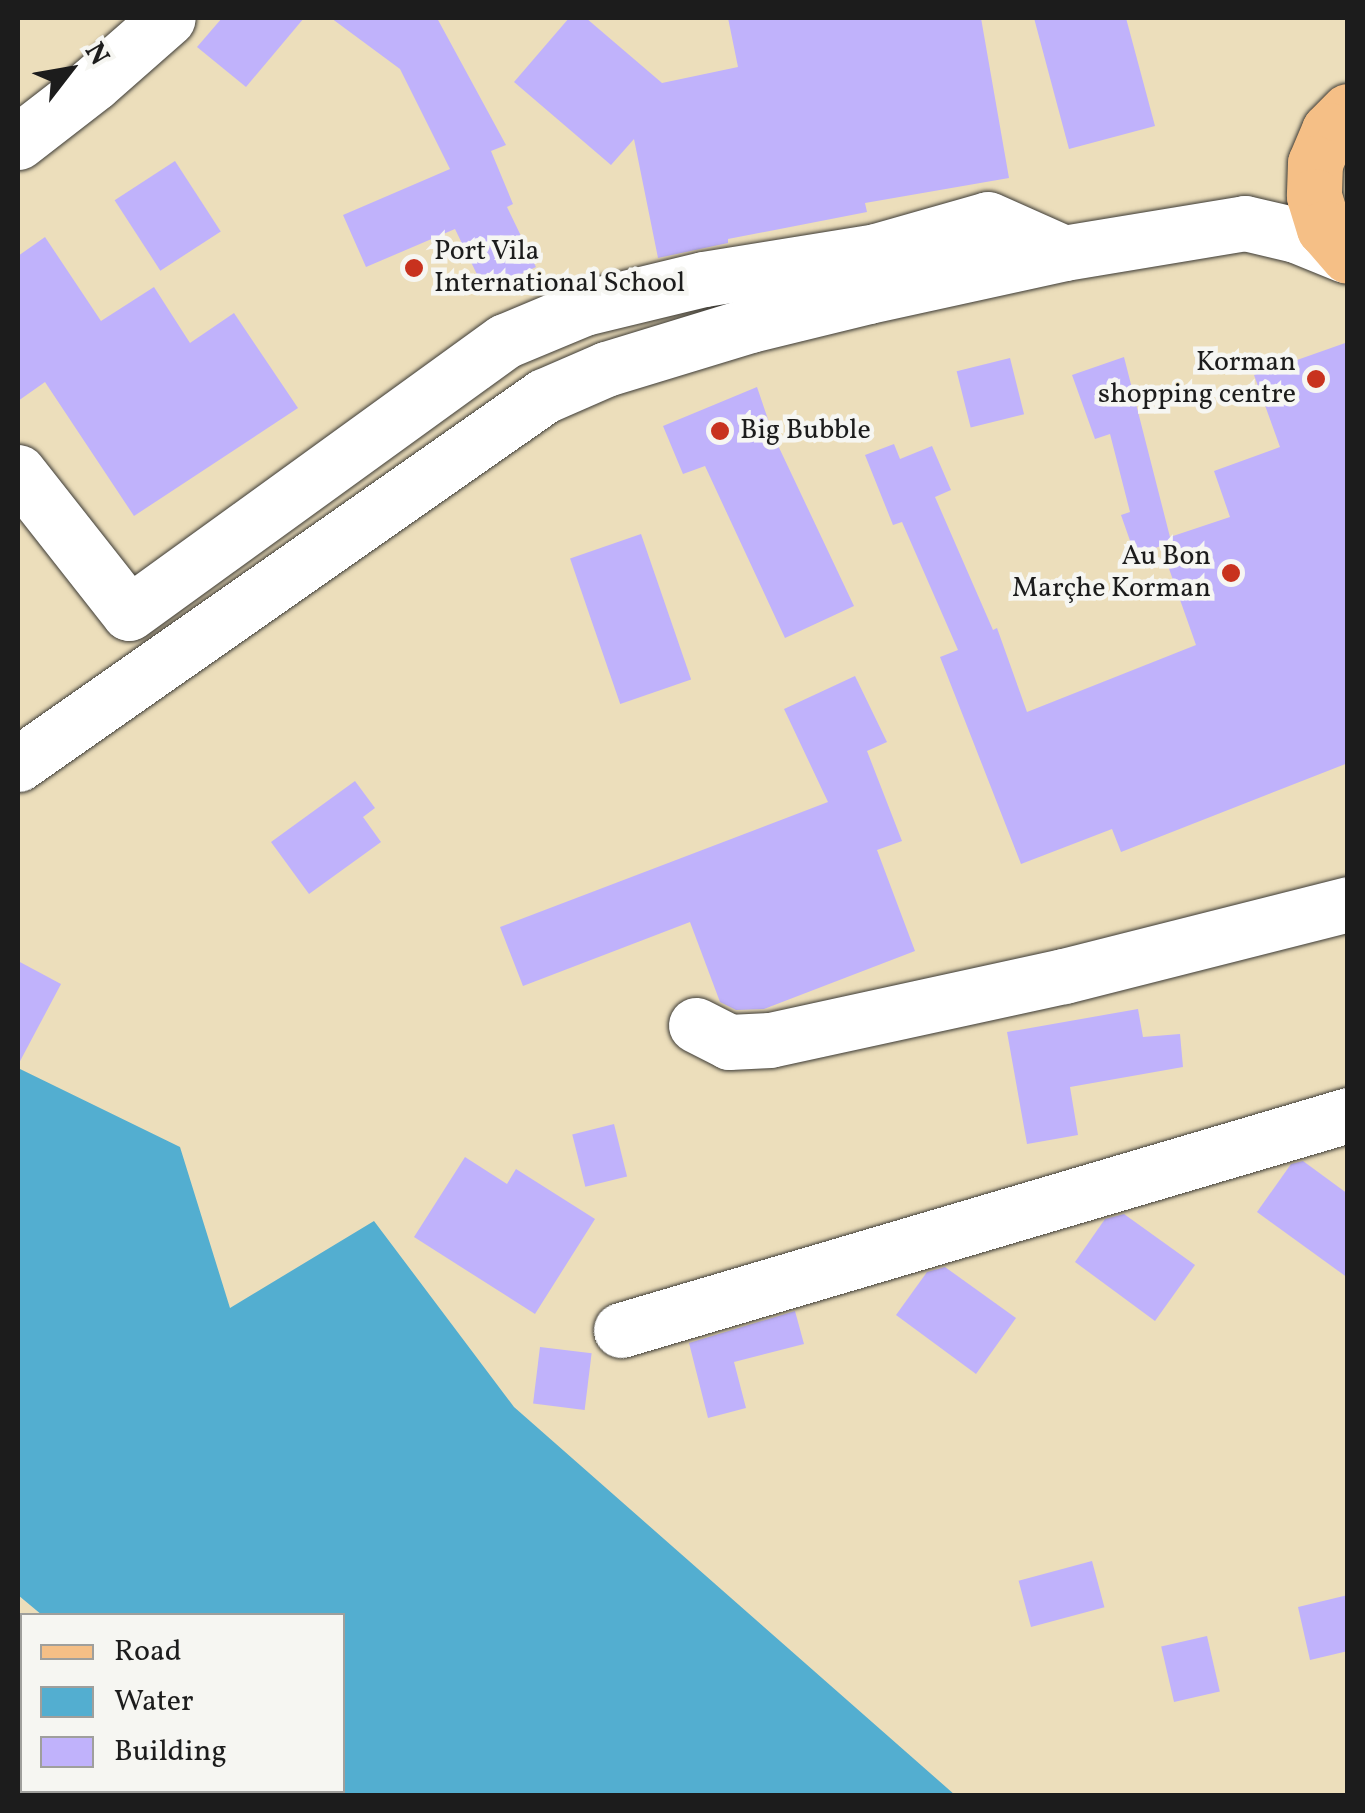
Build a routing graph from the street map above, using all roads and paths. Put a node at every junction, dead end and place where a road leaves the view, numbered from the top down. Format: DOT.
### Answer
graph roads {
  1 [pos="168,18"];
  2 [pos="1348,111"];
  3 [pos="18,142"];
  4 [pos="1315,163"];
  5 [pos="1246,223"];
  6 [pos="1064,253"];
  7 [pos="1346,256"];
  8 [pos="665,288"];
  9 [pos="505,341"];
  10 [pos="680,346"];
  11 [pos="534,403"];
  12 [pos="400,415"];
  13 [pos="440,468"];
  14 [pos="18,472"];
  15 [pos="300,490"];
  16 [pos="356,527"];
  17 [pos="168,586"];
  18 [pos="197,639"];
  19 [pos="18,764"];
  20 [pos="1348,904"];
  21 [pos="696,1025"];
  22 [pos="1348,1115"];
  23 [pos="621,1330"];
  1 -- 3 [label="street"];
  2 -- 4 [label="main road"];
  4 -- 5 [label="street"];
  4 -- 7 [label="main road"];
  5 -- 6 [label="street"];
  5 -- 7 [label="street"];
  6 -- 8 [label="street"];
  6 -- 10 [label="street"];
  8 -- 9 [label="street"];
  8 -- 10 [label="street"];
  9 -- 11 [label="street"];
  9 -- 12 [label="street"];
  10 -- 11 [label="street"];
  11 -- 13 [label="street"];
  12 -- 13 [label="street"];
  12 -- 15 [label="street"];
  13 -- 16 [label="street"];
  14 -- 17 [label="street"];
  15 -- 16 [label="street"];
  15 -- 17 [label="street"];
  16 -- 18 [label="street"];
  17 -- 18 [label="street"];
  18 -- 19 [label="street"];
  20 -- 21 [label="street"];
  22 -- 23 [label="street"];
}
